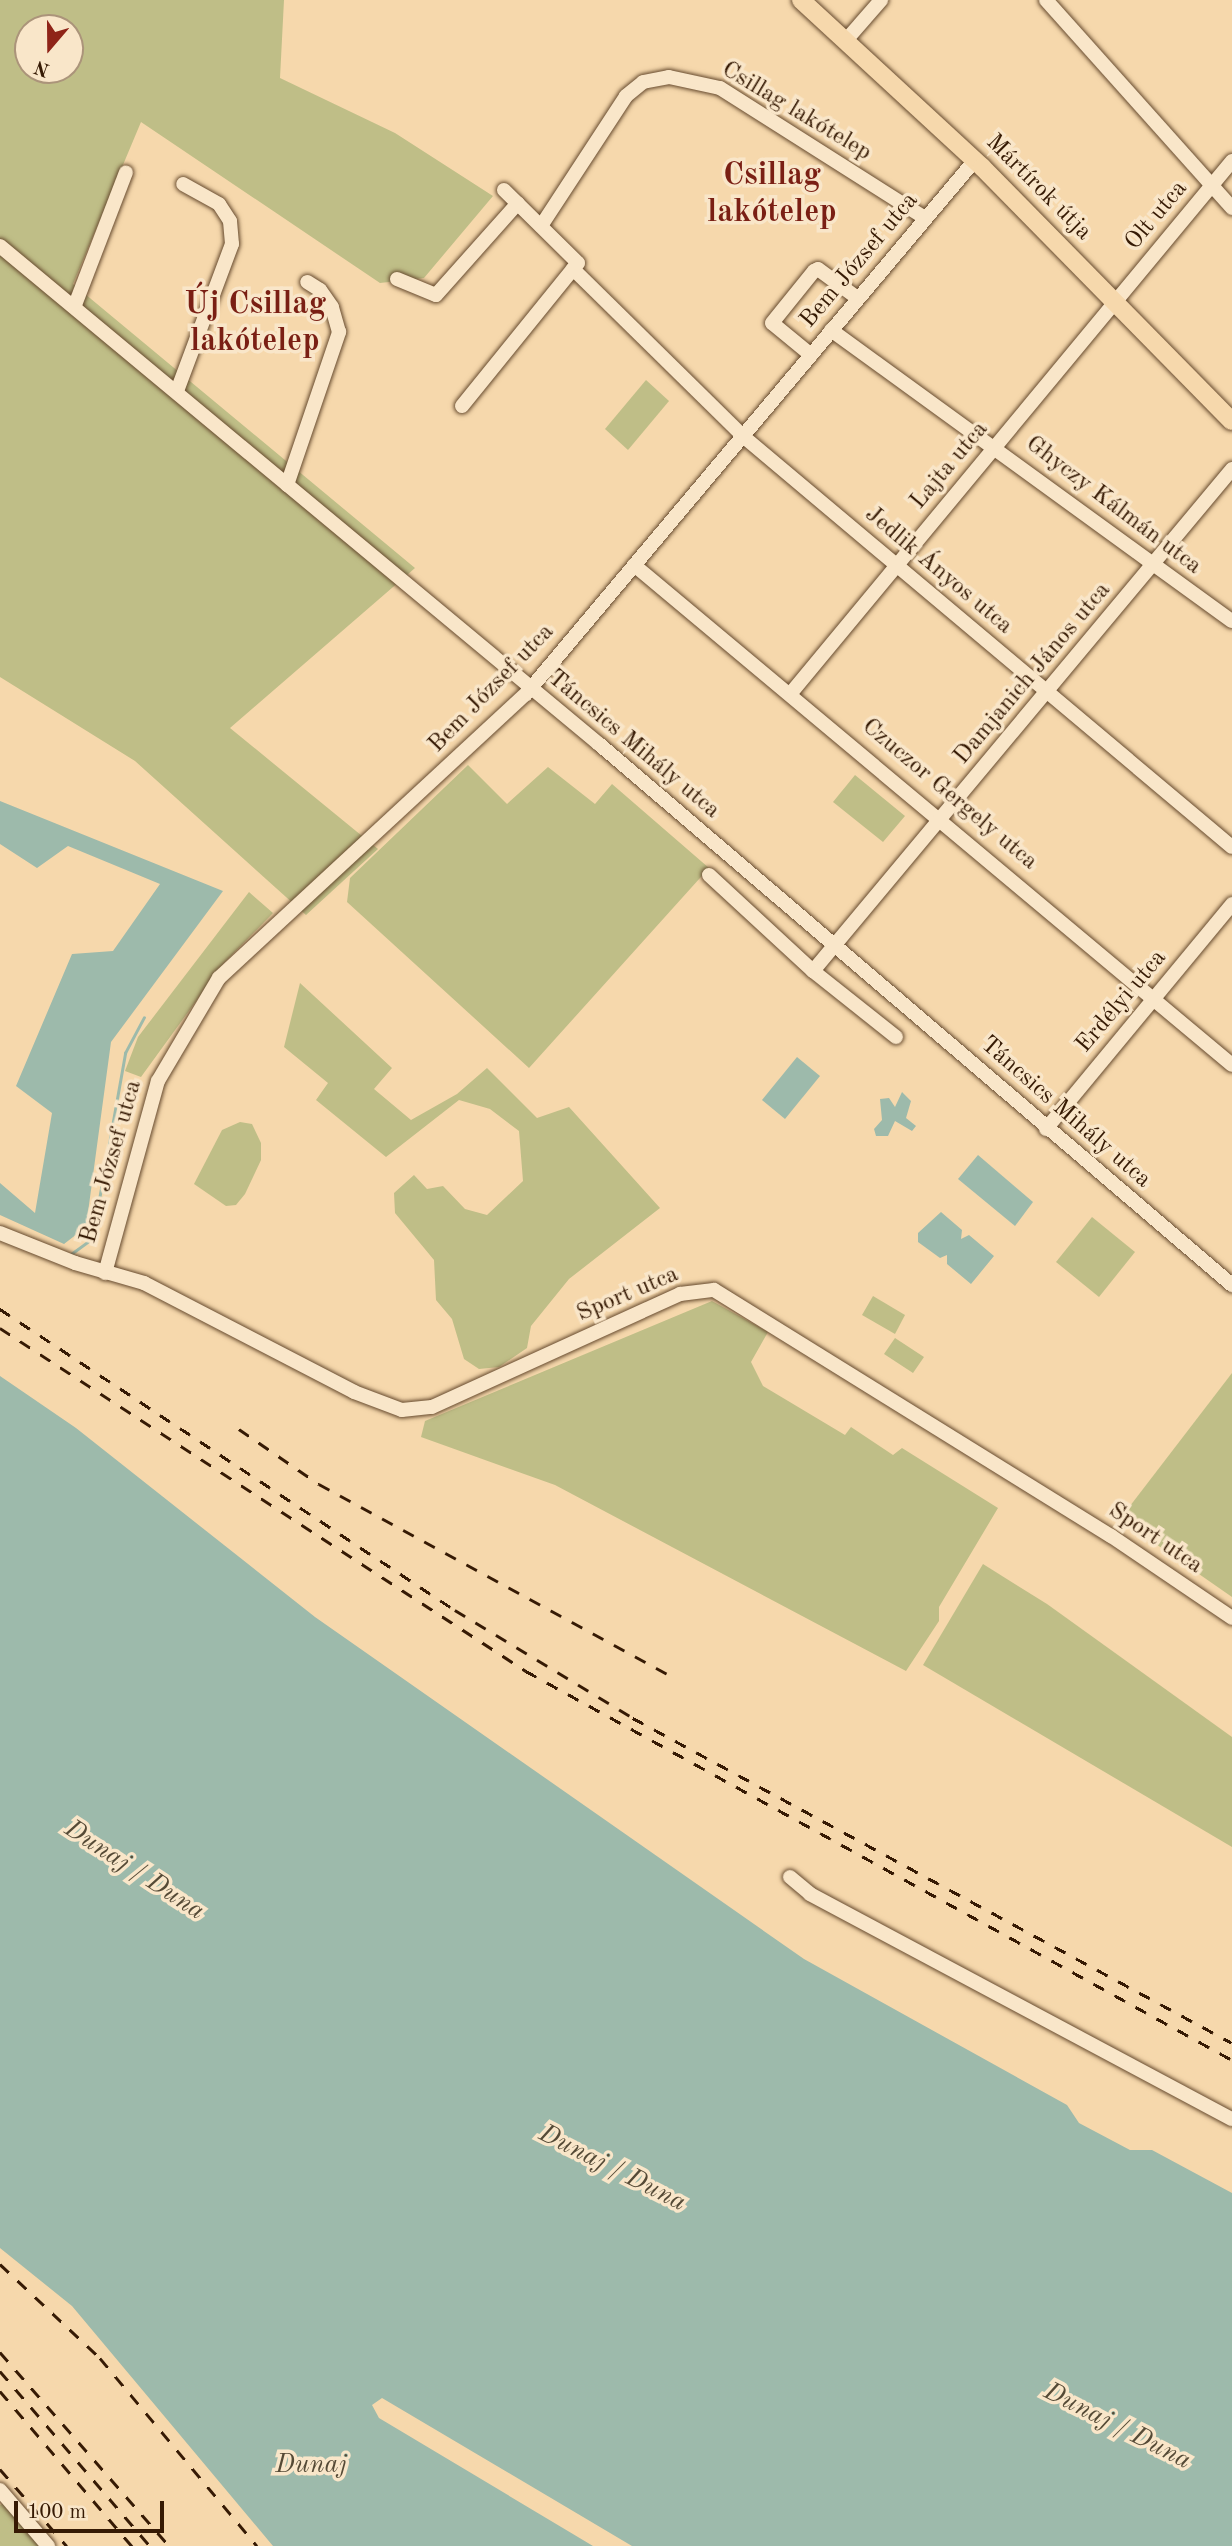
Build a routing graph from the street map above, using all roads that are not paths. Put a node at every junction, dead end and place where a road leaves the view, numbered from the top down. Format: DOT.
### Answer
graph roads {
  1 [pos="801,0"];
  2 [pos="881,0"];
  3 [pos="1046,0"];
  4 [pos="847,39"];
  5 [pos="975,160"];
  6 [pos="1232,161"];
  7 [pos="126,172"];
  8 [pos="183,184"];
  9 [pos="1212,186"];
  10 [pos="505,190"];
  11 [pos="518,203"];
  12 [pos="1232,208"];
  13 [pos="925,218"];
  14 [pos="541,226"];
  15 [pos="0,246"];
  16 [pos="573,269"];
  17 [pos="397,279"];
  18 [pos="307,282"];
  19 [pos="856,298"];
  20 [pos="1116,300"];
  21 [pos="75,305"];
  22 [pos="831,330"];
  23 [pos="811,355"];
  24 [pos="177,391"];
  25 [pos="462,406"];
  26 [pos="1232,421"];
  27 [pos="744,437"];
  28 [pos="995,447"];
  29 [pos="1232,469"];
  30 [pos="287,485"];
  31 [pos="634,565"];
  32 [pos="896,565"];
  33 [pos="1152,566"];
  34 [pos="1232,621"];
  35 [pos="530,689"];
  36 [pos="1047,692"];
  37 [pos="790,693"];
  38 [pos="942,818"];
  39 [pos="1232,847"];
  40 [pos="709,875"];
  41 [pos="1232,904"];
  42 [pos="835,946"];
  43 [pos="813,971"];
  44 [pos="1155,998"];
  45 [pos="896,1037"];
  46 [pos="1232,1065"];
  47 [pos="1046,1129"];
  48 [pos="0,1233"];
  49 [pos="105,1273"];
  50 [pos="1230,1279"];
  51 [pos="1232,1618"];
  52 [pos="790,1877"];
  53 [pos="1232,2119"];
  54 [pos="0,2490"];
  55 [pos="48,2546"];
  1 -- 4 [label="main road, Mártírok útja"];
  2 -- 4 [label="street"];
  3 -- 9 [label="street"];
  4 -- 5 [label="main road, Mártírok útja"];
  5 -- 13 [label="street, Bem József utca"];
  5 -- 20 [label="main road, Mártírok útja"];
  6 -- 9 [label="street, Olt utca"];
  7 -- 21 [label="street"];
  8 -- 24 [label="street"];
  9 -- 12 [label="street"];
  9 -- 20 [label="street, Olt utca"];
  10 -- 11 [label="street"];
  11 -- 14 [label="street"];
  11 -- 17 [label="street"];
  13 -- 14 [label="street, Csillag lakótelep"];
  13 -- 19 [label="street, Bem József utca"];
  14 -- 16 [label="street"];
  15 -- 21 [label="street, Táncsics Mihály utca"];
  16 -- 25 [label="street"];
  16 -- 27 [label="street"];
  18 -- 30 [label="street"];
  19 -- 22 [label="street, Bem József utca"];
  19 -- 23 [label="street"];
  20 -- 26 [label="main road, Mártírok útja"];
  20 -- 28 [label="street, Lajta utca"];
  21 -- 24 [label="street, Táncsics Mihály utca"];
  22 -- 23 [label="street, Bem József utca"];
  22 -- 28 [label="street, Ghyczy Kálmán utca"];
  23 -- 27 [label="street, Bem József utca"];
  24 -- 30 [label="street, Táncsics Mihály utca"];
  27 -- 31 [label="street, Bem József utca"];
  27 -- 32 [label="street, Jedlik Ányos utca"];
  28 -- 32 [label="street, Lajta utca"];
  28 -- 33 [label="street, Ghyczy Kálmán utca"];
  29 -- 33 [label="street, Damjanich János utca"];
  30 -- 35 [label="street, Táncsics Mihály utca"];
  31 -- 35 [label="street, Bem József utca"];
  31 -- 37 [label="street, Czuczor Gergely utca"];
  32 -- 36 [label="street, Jedlik Ányos utca"];
  32 -- 37 [label="street, Lajta utca"];
  33 -- 34 [label="street, Ghyczy Kálmán utca"];
  33 -- 36 [label="street, Damjanich János utca"];
  35 -- 42 [label="street, Táncsics Mihály utca"];
  35 -- 49 [label="street, Bem József utca"];
  36 -- 38 [label="street, Damjanich János utca"];
  36 -- 39 [label="street, Jedlik Ányos utca"];
  37 -- 38 [label="street, Czuczor Gergely utca"];
  38 -- 42 [label="street, Damjanich János utca"];
  38 -- 44 [label="street, Czuczor Gergely utca"];
  40 -- 43 [label="street"];
  41 -- 44 [label="street, Erdélyi utca"];
  42 -- 43 [label="street, Damjanich János utca"];
  42 -- 47 [label="street, Táncsics Mihály utca"];
  43 -- 45 [label="street"];
  44 -- 46 [label="street, Czuczor Gergely utca"];
  44 -- 47 [label="street, Erdélyi utca"];
  47 -- 50 [label="street, Táncsics Mihály utca"];
  48 -- 49 [label="street, Sport utca"];
  49 -- 51 [label="street, Sport utca"];
  52 -- 53 [label="street"];
  54 -- 55 [label="street"];
}
